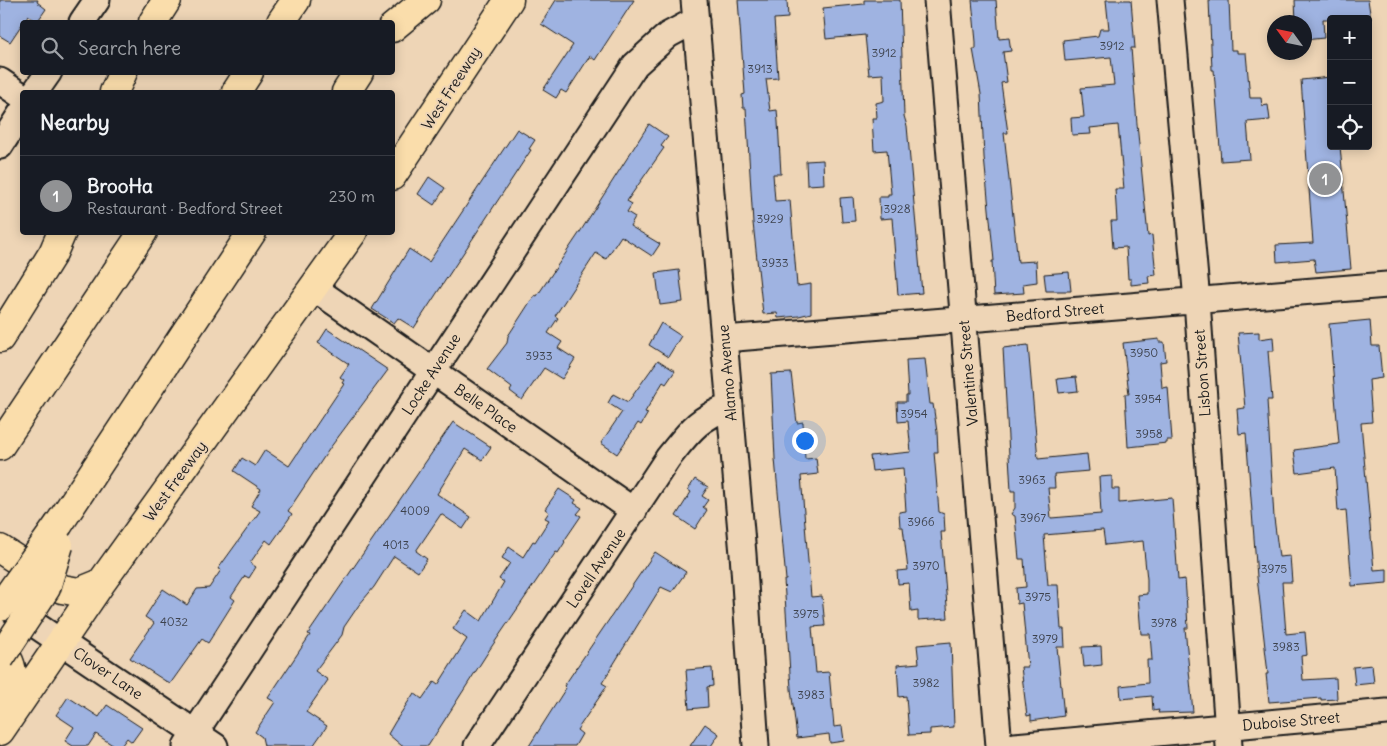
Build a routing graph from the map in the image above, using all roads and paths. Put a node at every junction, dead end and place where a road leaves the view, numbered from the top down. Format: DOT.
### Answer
graph roads {
  1 [pos="97,0"];
  2 [pos="167,0"];
  3 [pos="296,0"];
  4 [pos="407,0"];
  5 [pos="426,0"];
  6 [pos="508,0"];
  7 [pos="937,0"];
  8 [pos="1170,0"];
  9 [pos="695,10"];
  10 [pos="83,20"];
  11 [pos="155,20"];
  12 [pos="282,20"];
  13 [pos="394,20"];
  14 [pos="395,26"];
  15 [pos="47,75"];
  16 [pos="122,75"];
  17 [pos="247,75"];
  18 [pos="357,75"];
  19 [pos="0,81"];
  20 [pos="37,90"];
  21 [pos="115,90"];
  22 [pos="237,90"];
  23 [pos="347,90"];
  24 [pos="20,95"];
  25 [pos="20,115"];
  26 [pos="0,146"];
  27 [pos="395,171"];
  28 [pos="61,235"];
  29 [pos="141,235"];
  30 [pos="250,235"];
  31 [pos="351,235"];
  32 [pos="1387,285"];
  33 [pos="314,288"];
  34 [pos="1197,300"];
  35 [pos="964,319"];
  36 [pos="1,338"];
  37 [pos="724,338"];
  38 [pos="433,371"];
  39 [pos="730,406"];
  40 [pos="0,446"];
  41 [pos="634,511"];
  42 [pos="63,525"];
  43 [pos="0,550"];
  44 [pos="101,583"];
  45 [pos="0,601"];
  46 [pos="0,607"];
  47 [pos="61,641"];
  48 [pos="0,650"];
  49 [pos="0,658"];
  50 [pos="1387,712"];
  51 [pos="4,725"];
  52 [pos="1228,736"];
  53 [pos="198,742"];
  54 [pos="477,746"];
  55 [pos="756,746"];
  56 [pos="999,746"];
  57 [pos="1015,746"];
  1 -- 10 [label="street"];
  2 -- 11 [label="main road"];
  3 -- 12 [label="main road"];
  4 -- 13 [label="main road"];
  5 -- 14 [label="main road"];
  6 -- 27 [label="main road, West Freeway"];
  7 -- 35 [label="street, Valentine Street"];
  8 -- 34 [label="street, Lisbon Street"];
  9 -- 37 [label="street, Alamo Avenue"];
  9 -- 38 [label="street, Locke Avenue"];
  15 -- 20 [label="street"];
  16 -- 21 [label="main road"];
  17 -- 22 [label="main road"];
  18 -- 23 [label="main road"];
  19 -- 24 [label="street"];
  25 -- 26 [label="street"];
  28 -- 36 [label="main road"];
  29 -- 40 [label="main road"];
  30 -- 42 [label="main road"];
  31 -- 33 [label="main road, West Freeway"];
  32 -- 34 [label="street, Bedford Street"];
  33 -- 38 [label="street, Belle Place"];
  33 -- 44 [label="main road, West Freeway"];
  34 -- 35 [label="street, Bedford Street"];
  34 -- 52 [label="street, Lisbon Street"];
  35 -- 37 [label="street, Bedford Street"];
  35 -- 56 [label="street, Valentine Street"];
  37 -- 39 [label="street, Alamo Avenue"];
  38 -- 41 [label="street, Belle Place"];
  38 -- 53 [label="street, Locke Avenue"];
  39 -- 41 [label="street, Lovell Avenue"];
  39 -- 55 [label="street, Alamo Avenue"];
  41 -- 54 [label="street, Lovell Avenue"];
  42 -- 46 [label="main road, bridge"];
  42 -- 49 [label="main road, bridge"];
  43 -- 44 [label="main road"];
  44 -- 47 [label="main road, West Freeway"];
  45 -- 47 [label="street, Clover Lane"];
  47 -- 51 [label="main road, West Freeway"];
  47 -- 53 [label="street, Clover Lane"];
  48 -- 51 [label="main road"];
  50 -- 52 [label="street, Duboise Street"];
  52 -- 57 [label="street, Duboise Street"];
}
